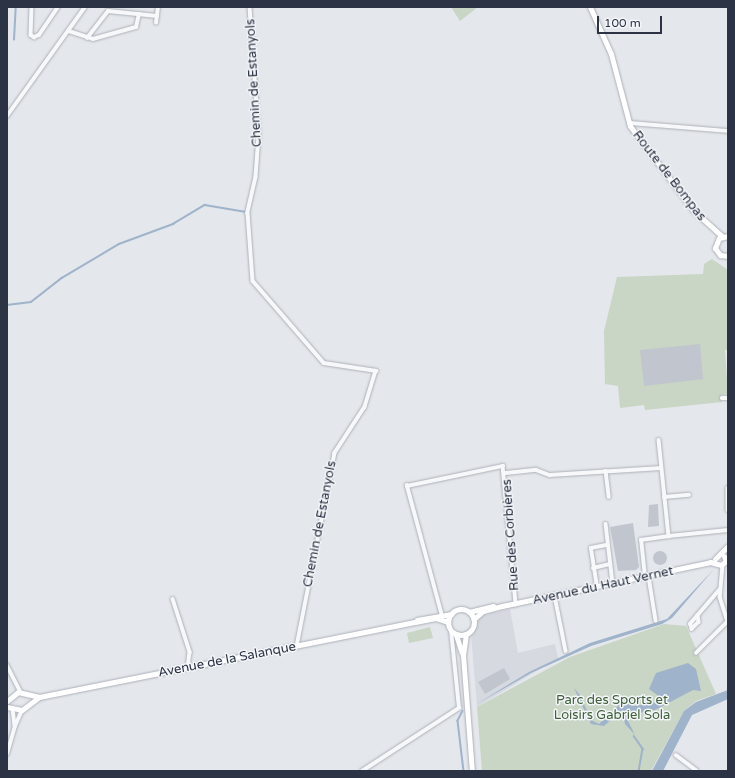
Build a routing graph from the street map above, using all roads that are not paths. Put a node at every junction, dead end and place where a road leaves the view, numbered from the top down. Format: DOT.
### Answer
graph roads {
  1 [pos="32,7"];
  2 [pos="58,7"];
  3 [pos="85,7"];
  4 [pos="158,7"];
  5 [pos="250,7"];
  6 [pos="590,7"];
  7 [pos="139,14"];
  8 [pos="157,16"];
  9 [pos="156,23"];
  10 [pos="69,31"];
  11 [pos="87,38"];
  12 [pos="7,116"];
  13 [pos="629,123"];
  14 [pos="728,130"];
  15 [pos="712,230"];
  16 [pos="722,236"];
  17 [pos="728,236"];
  18 [pos="716,240"];
  19 [pos="727,258"];
  20 [pos="722,398"];
  21 [pos="728,398"];
  22 [pos="659,440"];
  23 [pos="661,468"];
  24 [pos="606,471"];
  25 [pos="506,473"];
  26 [pos="728,488"];
  27 [pos="688,495"];
  28 [pos="609,497"];
  29 [pos="664,497"];
  30 [pos="728,510"];
  31 [pos="606,524"];
  32 [pos="728,530"];
  33 [pos="669,536"];
  34 [pos="606,544"];
  35 [pos="728,546"];
  36 [pos="728,550"];
  37 [pos="722,561"];
  38 [pos="610,564"];
  39 [pos="594,568"];
  40 [pos="647,578"];
  41 [pos="614,585"];
  42 [pos="597,588"];
  43 [pos="720,589"];
  44 [pos="555,596"];
  45 [pos="173,599"];
  46 [pos="516,604"];
  47 [pos="502,606"];
  48 [pos="469,612"];
  49 [pos="451,614"];
  50 [pos="698,615"];
  51 [pos="442,617"];
  52 [pos="474,619"];
  53 [pos="656,620"];
  54 [pos="728,621"];
  55 [pos="448,622"];
  56 [pos="451,630"];
  57 [pos="466,634"];
  58 [pos="456,635"];
  59 [pos="297,646"];
  60 [pos="566,651"];
  61 [pos="696,653"];
  62 [pos="463,655"];
  63 [pos="7,665"];
  64 [pos="188,668"];
  65 [pos="15,681"];
  66 [pos="23,694"];
  67 [pos="10,697"];
  68 [pos="39,697"];
  69 [pos="27,705"];
  70 [pos="11,708"];
  71 [pos="22,710"];
  72 [pos="16,726"];
  73 [pos="7,754"];
  74 [pos="676,755"];
  75 [pos="362,771"];
  76 [pos="472,771"];
  77 [pos="697,771"];
  1 -- 2 [label="street"];
  3 -- 10 [label="street"];
  4 -- 8 [label="street"];
  5 -- 59 [label="street, Chemin de Estanyols"];
  6 -- 13 [label="main road, Route de Bompas"];
  7 -- 8 [label="street"];
  7 -- 11 [label="street"];
  7 -- 11 [label="street"];
  8 -- 9 [label="street"];
  10 -- 11 [label="street"];
  10 -- 12 [label="street"];
  13 -- 14 [label="street"];
  13 -- 15 [label="main road, Route de Bompas"];
  15 -- 16 [label="main road, Route de Bompas"];
  15 -- 18 [label="main road, Route de Bompas"];
  16 -- 17 [label="main road"];
  16 -- 18 [label="main road"];
  18 -- 19 [label="main road, Route de Bompas"];
  20 -- 21 [label="street"];
  22 -- 23 [label="street"];
  23 -- 24 [label="street"];
  23 -- 29 [label="street"];
  24 -- 25 [label="street"];
  24 -- 28 [label="street"];
  25 -- 46 [label="street, Rue des Corbières"];
  25 -- 51 [label="street, Rue des Corbières"];
  26 -- 30 [label="street"];
  27 -- 29 [label="street"];
  29 -- 33 [label="street"];
  31 -- 34 [label="street"];
  32 -- 33 [label="street"];
  33 -- 40 [label="street"];
  34 -- 38 [label="street"];
  34 -- 39 [label="street"];
  35 -- 37 [label="main road"];
  36 -- 37 [label="main road"];
  37 -- 40 [label="main road, Avenue du Haut Vernet"];
  37 -- 43 [label="street"];
  38 -- 39 [label="street"];
  38 -- 41 [label="street"];
  39 -- 42 [label="street"];
  40 -- 41 [label="main road, Avenue du Haut Vernet"];
  40 -- 53 [label="street"];
  41 -- 42 [label="main road, Avenue du Haut Vernet"];
  42 -- 44 [label="main road, Avenue du Haut Vernet"];
  43 -- 50 [label="street"];
  43 -- 54 [label="street"];
  44 -- 46 [label="main road, Avenue du Haut Vernet"];
  44 -- 60 [label="street"];
  45 -- 64 [label="street"];
  46 -- 47 [label="main road, Avenue du Haut Vernet"];
  47 -- 48 [label="main road, Avenue du Haut Vernet"];
  47 -- 52 [label="main road, Avenue du Haut Vernet"];
  48 -- 49 [label="main road"];
  48 -- 52 [label="main road"];
  49 -- 51 [label="main road, Avenue de la Salanque"];
  49 -- 55 [label="main road"];
  51 -- 55 [label="main road"];
  51 -- 59 [label="main road, Avenue de la Salanque"];
  52 -- 57 [label="main road"];
  54 -- 61 [label="street"];
  55 -- 56 [label="main road"];
  56 -- 58 [label="main road"];
  56 -- 75 [label="street"];
  57 -- 58 [label="main road"];
  57 -- 62 [label="main road"];
  58 -- 62 [label="main road"];
  59 -- 64 [label="main road, Avenue de la Salanque"];
  62 -- 76 [label="main road"];
  63 -- 65 [label="street"];
  64 -- 68 [label="main road, Avenue de la Salanque"];
  65 -- 66 [label="street"];
  65 -- 67 [label="street"];
  66 -- 67 [label="main road"];
  66 -- 68 [label="main road"];
  66 -- 69 [label="main road"];
  67 -- 70 [label="main road"];
  68 -- 69 [label="main road"];
  69 -- 71 [label="main road"];
  70 -- 71 [label="main road"];
  70 -- 72 [label="street"];
  71 -- 72 [label="street"];
  72 -- 73 [label="street"];
  74 -- 77 [label="street"];
}
